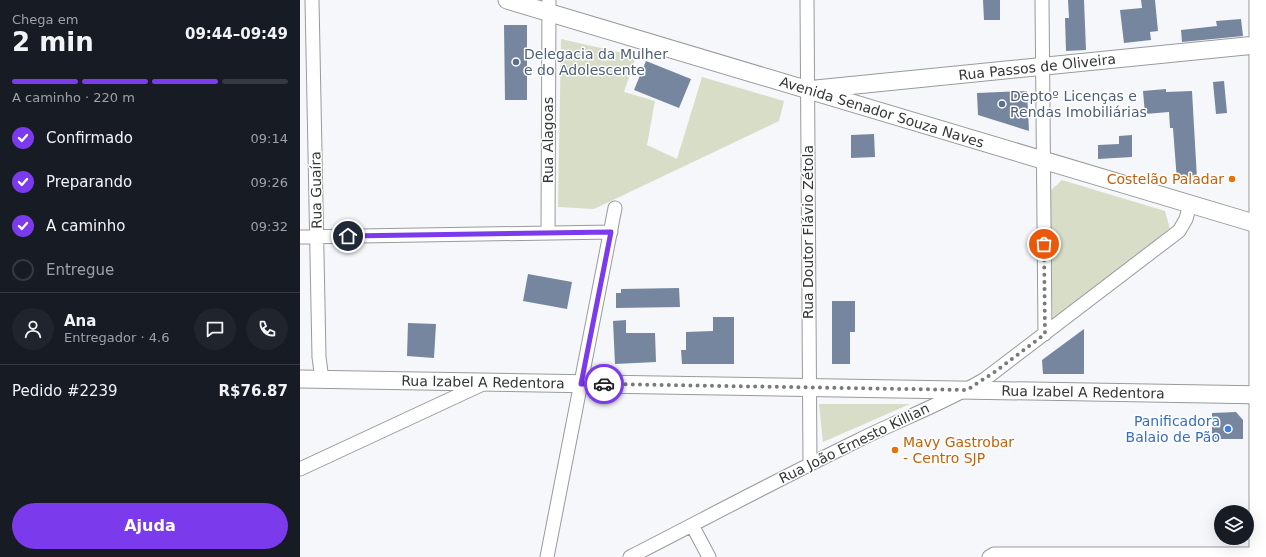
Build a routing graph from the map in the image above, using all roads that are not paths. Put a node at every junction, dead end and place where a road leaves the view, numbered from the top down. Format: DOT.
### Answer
graph roads {
  1 [pos="312,0"];
  2 [pos="507,0"];
  3 [pos="806,0"];
  4 [pos="1042,0"];
  5 [pos="1258,0"];
  6 [pos="548,6"];
  7 [pos="1262,44"];
  8 [pos="1042,66"];
  9 [pos="807,89"];
  10 [pos="1044,160"];
  11 [pos="1190,204"];
  12 [pos="616,208"];
  13 [pos="1262,224"];
  14 [pos="611,232"];
  15 [pos="548,233"];
  16 [pos="300,237"];
  17 [pos="317,237"];
  18 [pos="1045,334"];
  19 [pos="300,379"];
  20 [pos="322,380"];
  21 [pos="487,382"];
  22 [pos="581,384"];
  23 [pos="809,388"];
  24 [pos="967,390"];
  25 [pos="1262,395"];
  26 [pos="810,464"];
  27 [pos="300,469"];
  28 [pos="692,525"];
  29 [pos="1258,556"];
  30 [pos="547,557"];
  31 [pos="630,557"];
  32 [pos="709,557"];
  33 [pos="989,557"];
  1 -- 17 [label="street, Rua Guaíra"];
  2 -- 6 [label="main road, Avenida Senador Souza Naves"];
  3 -- 9 [label="street, Rua Doutor Flávio Zétola"];
  4 -- 8 [label="street"];
  5 -- 7 [label="main road"];
  6 -- 9 [label="main road, Avenida Senador Souza Naves"];
  6 -- 15 [label="street, Rua Alagoas"];
  7 -- 8 [label="main road, Rua Passos de Oliveira"];
  7 -- 13 [label="main road"];
  8 -- 9 [label="main road, Rua Passos de Oliveira"];
  8 -- 10 [label="street"];
  9 -- 10 [label="main road, Avenida Senador Souza Naves"];
  9 -- 23 [label="street, Rua Doutor Flávio Zétola"];
  10 -- 11 [label="main road, Avenida Senador Souza Naves"];
  10 -- 18 [label="street"];
  11 -- 13 [label="main road, Avenida Senador Souza Naves"];
  11 -- 18 [label="street, Rua João Ernesto Killian"];
  12 -- 14 [label="street"];
  13 -- 25 [label="main road"];
  14 -- 15 [label="street"];
  14 -- 22 [label="street"];
  15 -- 17 [label="street"];
  16 -- 17 [label="street"];
  17 -- 20 [label="street, Rua Guaíra"];
  18 -- 24 [label="street, Rua João Ernesto Killian"];
  19 -- 20 [label="main road, Rua Izabel A Redentora"];
  20 -- 21 [label="main road, Rua Izabel A Redentora"];
  21 -- 22 [label="main road, Rua Izabel A Redentora"];
  21 -- 27 [label="street"];
  22 -- 23 [label="main road, Rua Izabel A Redentora"];
  22 -- 30 [label="street"];
  23 -- 24 [label="main road, Rua Izabel A Redentora"];
  23 -- 26 [label="street, Rua Doutor Flávio Zétola"];
  24 -- 25 [label="main road, Rua Izabel A Redentora"];
  24 -- 26 [label="street, Rua João Ernesto Killian"];
  25 -- 29 [label="main road"];
  26 -- 28 [label="street, Rua João Ernesto Killian"];
  28 -- 31 [label="street, Rua João Ernesto Killian"];
  28 -- 32 [label="street"];
  29 -- 33 [label="street"];
}
